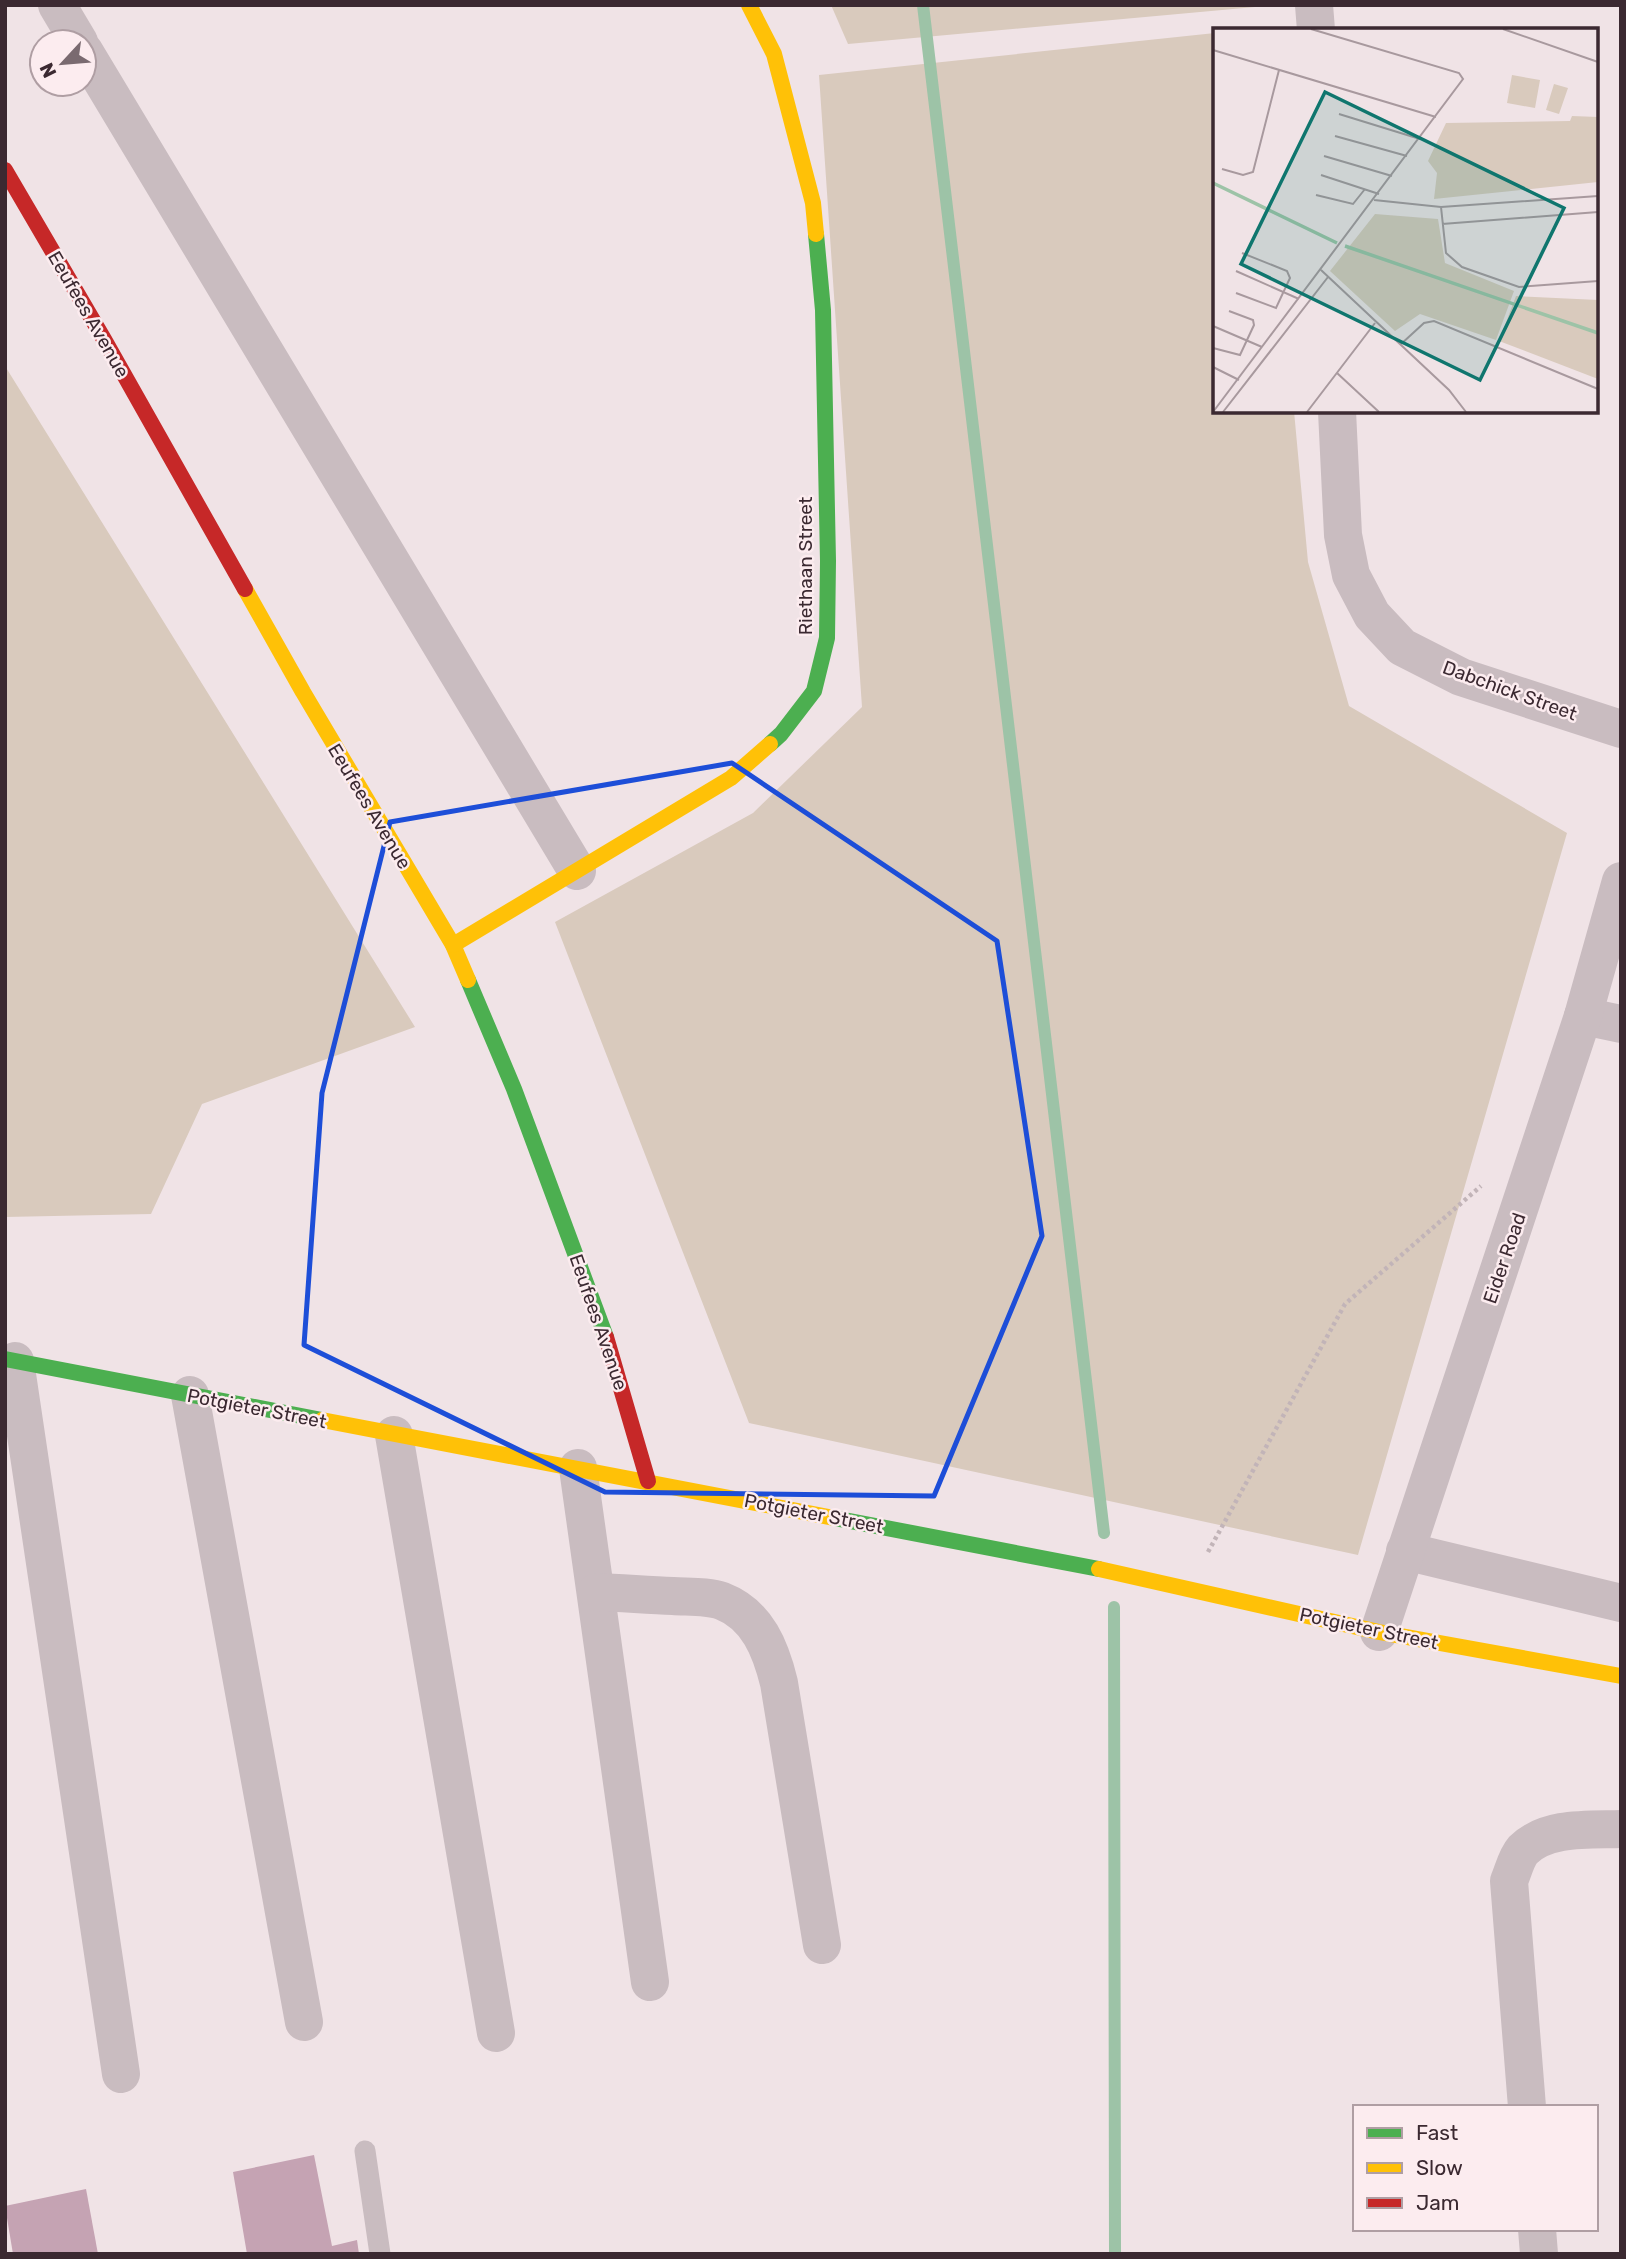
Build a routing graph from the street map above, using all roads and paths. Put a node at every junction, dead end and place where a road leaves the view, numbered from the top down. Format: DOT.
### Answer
graph roads {
  1 [pos="57,5"];
  2 [pos="749,5"];
  3 [pos="1314,5"];
  4 [pos="71,28"];
  5 [pos="1316,28"];
  6 [pos="98,74"];
  7 [pos="5,170"];
  8 [pos="1337,413"];
  9 [pos="1621,729"];
  10 [pos="577,870"];
  11 [pos="1621,881"];
  12 [pos="453,946"];
  13 [pos="1583,1016"];
  14 [pos="1621,1024"];
  15 [pos="1486,1182"];
  16 [pos="10,1360"];
  17 [pos="190,1395"];
  18 [pos="394,1435"];
  19 [pos="578,1468"];
  20 [pos="648,1481"];
  21 [pos="1405,1551"];
  22 [pos="1187,1590"];
  23 [pos="597,1592"];
  24 [pos="1621,1603"];
  25 [pos="1379,1632"];
  26 [pos="1621,1676"];
  27 [pos="1621,1829"];
  28 [pos="822,1945"];
  29 [pos="650,1982"];
  30 [pos="304,2022"];
  31 [pos="496,2033"];
  32 [pos="121,2074"];
  33 [pos="1527,2105"];
  34 [pos="365,2151"];
  35 [pos="1537,2231"];
  36 [pos="380,2254"];
  37 [pos="1539,2254"];
  1 -- 4 [label="street"];
  2 -- 10 [label="street, Riethaan Street"];
  3 -- 5 [label="street"];
  6 -- 10 [label="street"];
  7 -- 12 [label="street, Eeufees Avenue"];
  8 -- 9 [label="street, Dabchick Street"];
  10 -- 12 [label="street, Riethaan Street"];
  11 -- 13 [label="street, Eider Road"];
  12 -- 20 [label="street, Eeufees Avenue"];
  13 -- 14 [label="street"];
  13 -- 21 [label="street, Eider Road"];
  15 -- 22 [label="path"];
  16 -- 17 [label="street, Potgieter Street"];
  16 -- 32 [label="street"];
  17 -- 18 [label="street, Potgieter Street"];
  17 -- 30 [label="street"];
  18 -- 19 [label="street, Potgieter Street"];
  18 -- 31 [label="street"];
  19 -- 20 [label="street, Potgieter Street"];
  19 -- 23 [label="street"];
  20 -- 22 [label="street, Potgieter Street"];
  21 -- 24 [label="street"];
  21 -- 25 [label="street, Eider Road"];
  22 -- 25 [label="street, Potgieter Street"];
  23 -- 28 [label="street"];
  23 -- 29 [label="street"];
  25 -- 26 [label="street, Potgieter Street"];
  27 -- 33 [label="street"];
  34 -- 36 [label="lane"];
  35 -- 37 [label="street"];
}
